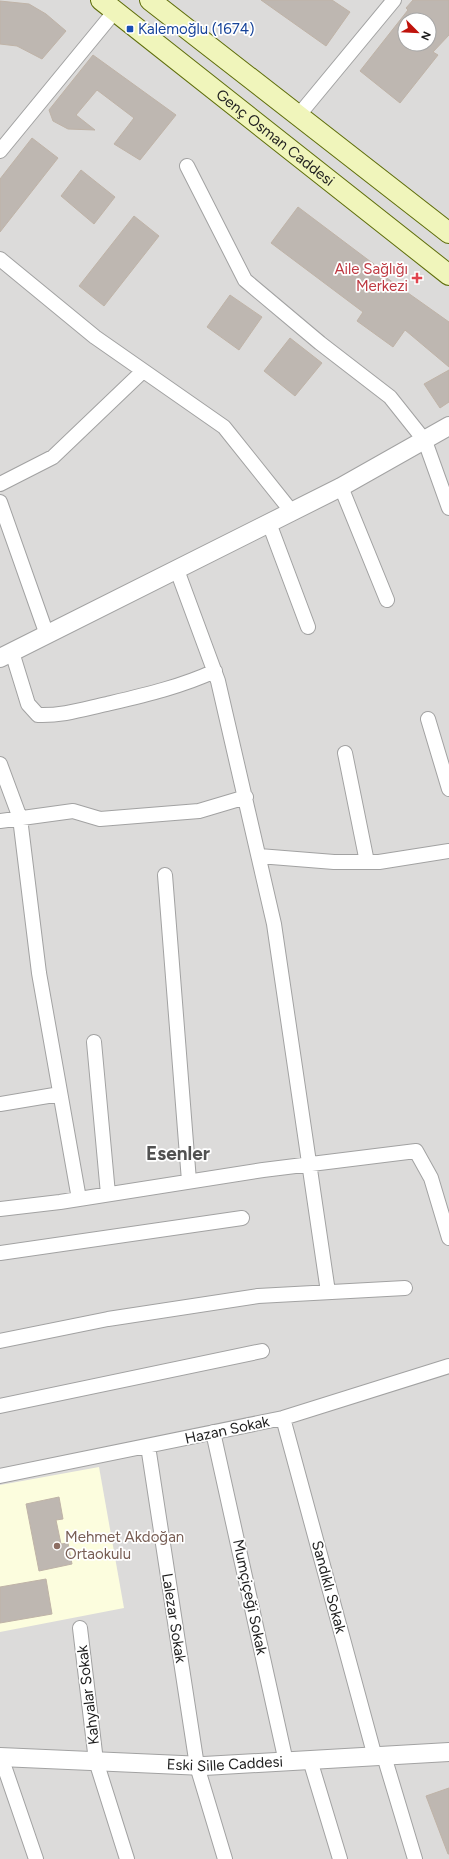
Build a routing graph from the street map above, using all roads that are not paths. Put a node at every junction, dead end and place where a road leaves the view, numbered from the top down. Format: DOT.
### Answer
graph roads {
  1 [pos="150,0"];
  2 [pos="394,0"];
  3 [pos="108,6"];
  4 [pos="298,116"];
  5 [pos="0,151"];
  6 [pos="187,166"];
  7 [pos="449,233"];
  8 [pos="0,259"];
  9 [pos="449,275"];
  10 [pos="143,371"];
  11 [pos="449,426"];
  12 [pos="425,441"];
  13 [pos="0,484"];
  14 [pos="341,487"];
  15 [pos="0,502"];
  16 [pos="449,508"];
  17 [pos="292,512"];
  18 [pos="269,523"];
  19 [pos="177,570"];
  20 [pos="386,600"];
  21 [pos="308,627"];
  22 [pos="47,635"];
  23 [pos="6,655"];
  24 [pos="215,670"];
  25 [pos="428,719"];
  26 [pos="345,753"];
  27 [pos="0,764"];
  28 [pos="449,789"];
  29 [pos="246,797"];
  30 [pos="20,818"];
  31 [pos="0,821"];
  32 [pos="449,851"];
  33 [pos="259,856"];
  34 [pos="367,862"];
  35 [pos="165,875"];
  36 [pos="94,1042"];
  37 [pos="60,1094"];
  38 [pos="0,1104"];
  39 [pos="310,1164"];
  40 [pos="189,1181"];
  41 [pos="108,1194"];
  42 [pos="79,1198"];
  43 [pos="0,1208"];
  44 [pos="242,1218"];
  45 [pos="449,1238"];
  46 [pos="0,1253"];
  47 [pos="405,1288"];
  48 [pos="328,1292"];
  49 [pos="0,1342"];
  50 [pos="262,1351"];
  51 [pos="449,1366"];
  52 [pos="0,1406"];
  53 [pos="283,1418"];
  54 [pos="213,1432"];
  55 [pos="148,1446"];
  56 [pos="0,1476"];
  57 [pos="80,1628"];
  58 [pos="449,1752"];
  59 [pos="0,1757"];
  60 [pos="379,1757"];
  61 [pos="310,1760"];
  62 [pos="96,1761"];
  63 [pos="286,1762"];
  64 [pos="197,1766"];
  65 [pos="36,1859"];
  66 [pos="127,1859"];
  67 [pos="225,1859"];
  68 [pos="340,1859"];
  69 [pos="415,1859"];
  1 -- 4 [label="main road, Genç Osman Caddesi"];
  2 -- 4 [label="street"];
  3 -- 5 [label="street"];
  3 -- 9 [label="main road, Genç Osman Caddesi"];
  4 -- 7 [label="main road, Genç Osman Caddesi"];
  6 -- 12 [label="street"];
  8 -- 10 [label="street"];
  10 -- 13 [label="street"];
  10 -- 17 [label="street"];
  11 -- 12 [label="street"];
  12 -- 14 [label="street"];
  12 -- 16 [label="street"];
  14 -- 17 [label="street"];
  14 -- 20 [label="street"];
  15 -- 22 [label="street"];
  17 -- 18 [label="street"];
  18 -- 19 [label="street"];
  18 -- 21 [label="street"];
  19 -- 22 [label="street"];
  19 -- 24 [label="street"];
  22 -- 23 [label="street"];
  23 -- 24 [label="street"];
  24 -- 29 [label="street"];
  25 -- 28 [label="street"];
  26 -- 34 [label="street"];
  27 -- 30 [label="street"];
  29 -- 30 [label="street"];
  29 -- 33 [label="street"];
  30 -- 31 [label="street"];
  30 -- 37 [label="street"];
  32 -- 34 [label="street"];
  33 -- 34 [label="street"];
  33 -- 39 [label="street"];
  35 -- 40 [label="street"];
  36 -- 41 [label="street"];
  37 -- 38 [label="street"];
  37 -- 42 [label="street"];
  39 -- 40 [label="street"];
  39 -- 45 [label="street"];
  39 -- 48 [label="street"];
  40 -- 41 [label="street"];
  41 -- 42 [label="street"];
  42 -- 43 [label="street"];
  44 -- 46 [label="street"];
  47 -- 48 [label="street"];
  48 -- 49 [label="street"];
  50 -- 52 [label="street"];
  51 -- 53 [label="street, Hazan Sokak"];
  53 -- 54 [label="street, Hazan Sokak"];
  53 -- 60 [label="street, Sandıklı Sokak"];
  54 -- 55 [label="street, Hazan Sokak"];
  54 -- 63 [label="street, Mumçiçeği Sokak"];
  55 -- 56 [label="street, Hazan Sokak"];
  55 -- 64 [label="street, Lalezar Sokak"];
  57 -- 62 [label="street, Kahyalar Sokak"];
  58 -- 60 [label="street, Eski Sille Caddesi"];
  59 -- 62 [label="street, Eski Sille Caddesi"];
  59 -- 65 [label="street"];
  60 -- 61 [label="street, Eski Sille Caddesi"];
  60 -- 69 [label="street, Sandıklı Sokak"];
  61 -- 63 [label="street, Eski Sille Caddesi"];
  61 -- 68 [label="street"];
  62 -- 64 [label="street, Eski Sille Caddesi"];
  62 -- 66 [label="street, Kahyalar Sokak"];
  63 -- 64 [label="street, Eski Sille Caddesi"];
  64 -- 67 [label="street, Lalezar Sokak"];
}
